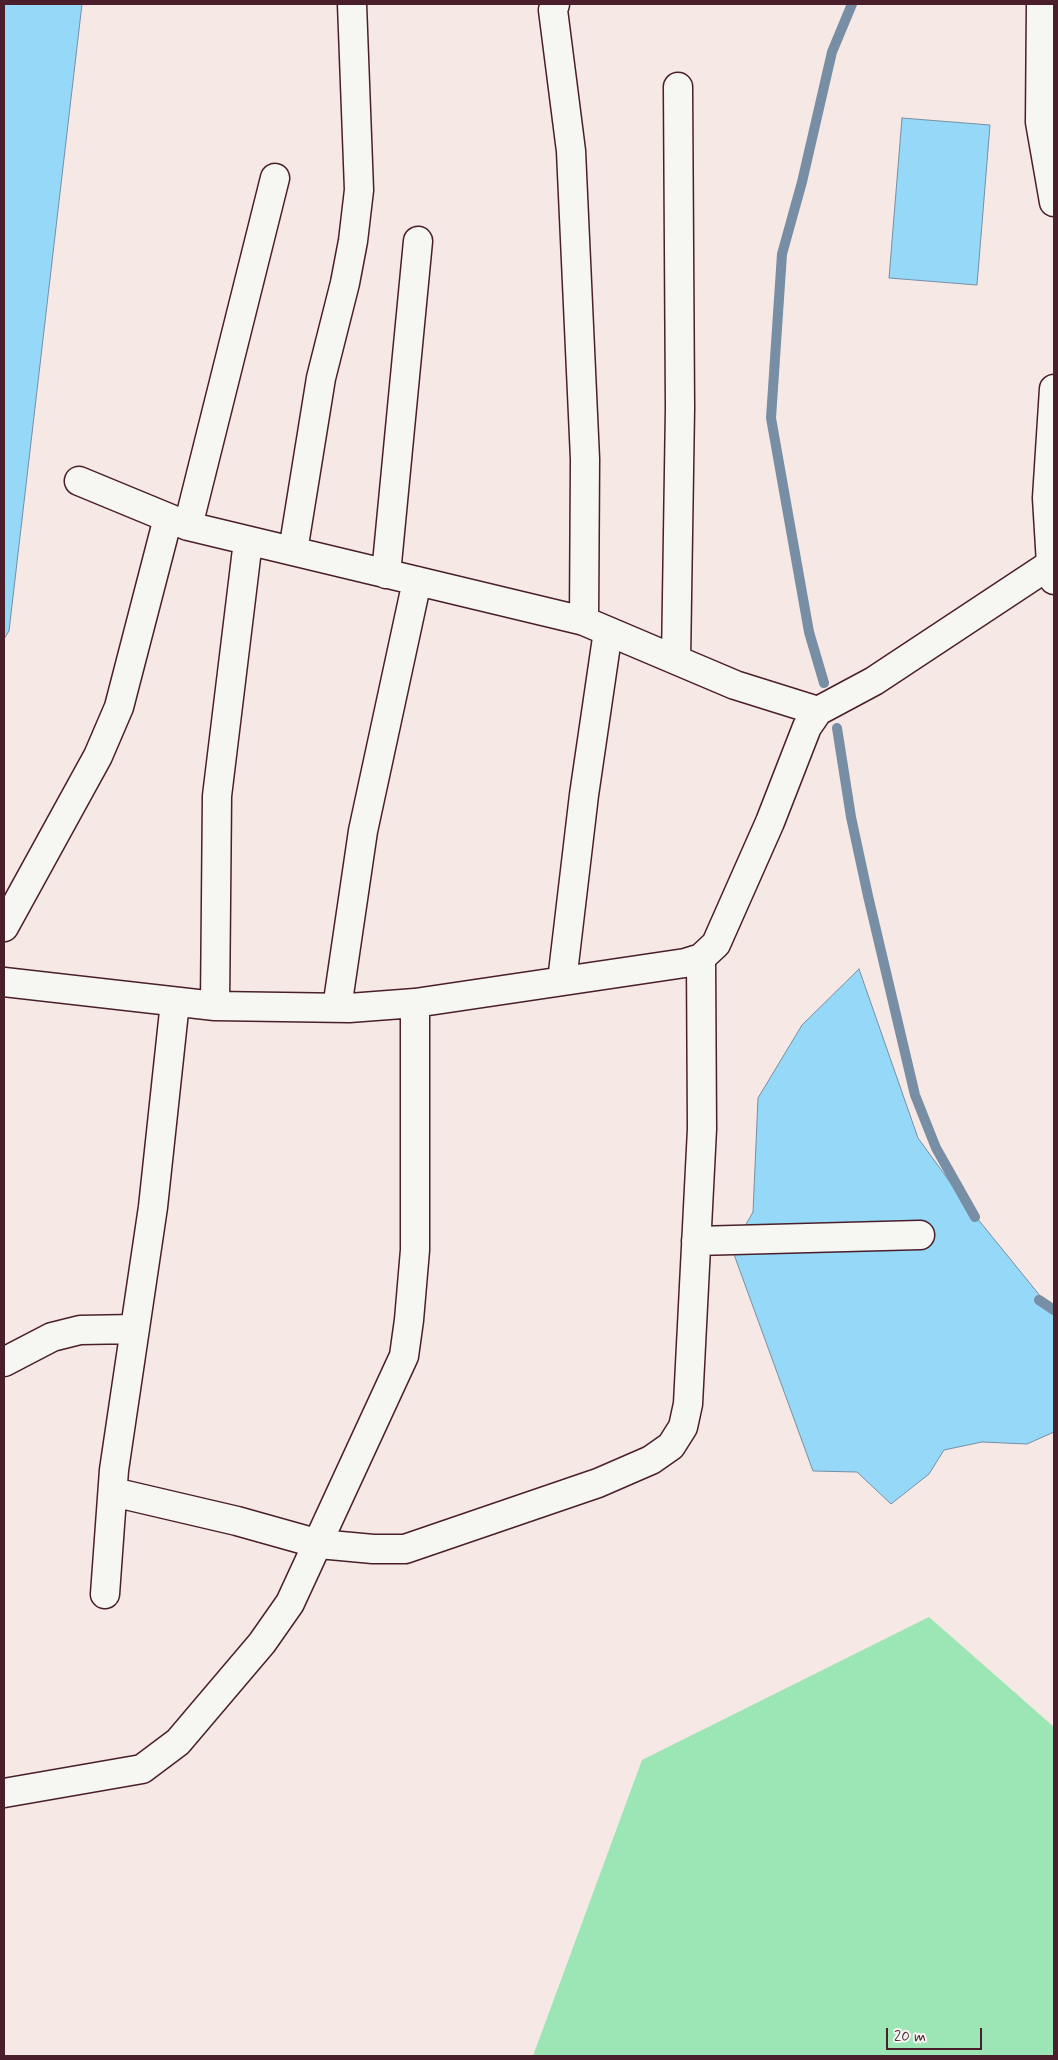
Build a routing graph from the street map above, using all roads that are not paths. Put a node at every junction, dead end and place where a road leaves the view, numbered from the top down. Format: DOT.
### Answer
graph roads {
  1 [pos="352,4"];
  2 [pos="1041,4"];
  3 [pos="552,6"];
  4 [pos="678,87"];
  5 [pos="1047,127"];
  6 [pos="275,178"];
  7 [pos="1054,202"];
  8 [pos="418,241"];
  9 [pos="1054,389"];
  10 [pos="79,481"];
  11 [pos="178,522"];
  12 [pos="248,541"];
  13 [pos="293,552"];
  14 [pos="1052,572"];
  15 [pos="386,574"];
  16 [pos="418,581"];
  17 [pos="596,626"];
  18 [pos="676,660"];
  19 [pos="818,711"];
  20 [pos="4,927"];
  21 [pos="701,958"];
  22 [pos="562,981"];
  23 [pos="4,982"];
  24 [pos="175,1002"];
  25 [pos="415,1003"];
  26 [pos="215,1006"];
  27 [pos="337,1008"];
  28 [pos="920,1235"];
  29 [pos="696,1241"];
  30 [pos="135,1328"];
  31 [pos="4,1362"];
  32 [pos="113,1492"];
  33 [pos="319,1544"];
  34 [pos="105,1594"];
  35 [pos="4,1793"];
  1 -- 13 [label="street"];
  2 -- 5 [label="street"];
  3 -- 17 [label="street"];
  4 -- 18 [label="street"];
  5 -- 7 [label="street"];
  6 -- 11 [label="street"];
  8 -- 15 [label="street"];
  9 -- 14 [label="street"];
  10 -- 11 [label="street"];
  11 -- 12 [label="street"];
  11 -- 20 [label="street"];
  12 -- 13 [label="street"];
  12 -- 26 [label="street"];
  13 -- 15 [label="street"];
  14 -- 19 [label="street"];
  15 -- 16 [label="street"];
  16 -- 17 [label="street"];
  16 -- 27 [label="street"];
  17 -- 18 [label="street"];
  17 -- 22 [label="street"];
  18 -- 19 [label="street"];
  19 -- 21 [label="street"];
  21 -- 22 [label="street"];
  21 -- 29 [label="street"];
  22 -- 25 [label="street"];
  23 -- 24 [label="street"];
  24 -- 26 [label="street"];
  24 -- 30 [label="street"];
  25 -- 27 [label="street"];
  25 -- 33 [label="street"];
  26 -- 27 [label="street"];
  28 -- 29 [label="street"];
  29 -- 33 [label="street"];
  30 -- 31 [label="street"];
  30 -- 32 [label="street"];
  32 -- 33 [label="street"];
  32 -- 34 [label="street"];
  33 -- 35 [label="street"];
}
